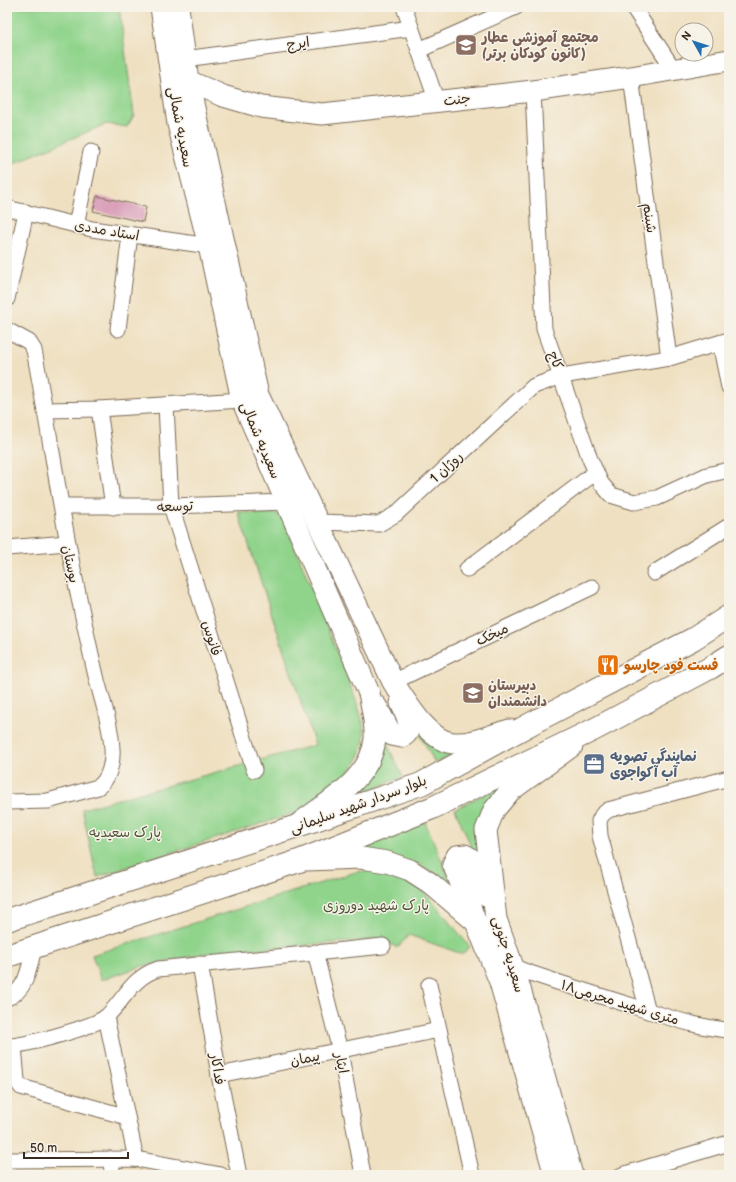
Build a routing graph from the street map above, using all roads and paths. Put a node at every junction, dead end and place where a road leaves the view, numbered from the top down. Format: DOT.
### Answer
graph roads {
  1 [pos="176,7"];
  2 [pos="404,7"];
  3 [pos="633,7"];
  4 [pos="510,8"];
  5 [pos="411,28"];
  6 [pos="419,50"];
  7 [pos="185,59"];
  8 [pos="729,60"];
  9 [pos="674,70"];
  10 [pos="631,77"];
  11 [pos="188,81"];
  12 [pos="533,91"];
  13 [pos="437,102"];
  14 [pos="91,152"];
  15 [pos="7,208"];
  16 [pos="26,212"];
  17 [pos="76,225"];
  18 [pos="130,235"];
  19 [pos="217,245"];
  20 [pos="7,299"];
  21 [pos="118,329"];
  22 [pos="7,330"];
  23 [pos="725,342"];
  24 [pos="669,358"];
  25 [pos="562,376"];
  26 [pos="729,387"];
  27 [pos="242,400"];
  28 [pos="166,405"];
  29 [pos="100,409"];
  30 [pos="45,410"];
  31 [pos="729,470"];
  32 [pos="596,472"];
  33 [pos="288,502"];
  34 [pos="62,506"];
  35 [pos="171,506"];
  36 [pos="113,507"];
  37 [pos="318,522"];
  38 [pos="729,526"];
  39 [pos="67,543"];
  40 [pos="7,548"];
  41 [pos="467,569"];
  42 [pos="654,573"];
  43 [pos="592,587"];
  44 [pos="729,616"];
  45 [pos="729,656"];
  46 [pos="392,682"];
  47 [pos="369,693"];
  48 [pos="536,721"];
  49 [pos="596,729"];
  50 [pos="254,770"];
  51 [pos="729,778"];
  52 [pos="7,802"];
  53 [pos="294,828"];
  54 [pos="299,861"];
  55 [pos="7,920"];
  56 [pos="486,920"];
  57 [pos="383,946"];
  58 [pos="34,947"];
  59 [pos="314,952"];
  60 [pos="7,956"];
  61 [pos="200,964"];
  62 [pos="513,967"];
  63 [pos="429,985"];
  64 [pos="7,998"];
  65 [pos="648,1011"];
  66 [pos="106,1017"];
  67 [pos="439,1030"];
  68 [pos="729,1030"];
  69 [pos="11,1046"];
  70 [pos="340,1051"];
  71 [pos="219,1075"];
  72 [pos="127,1117"];
  73 [pos="729,1143"];
  74 [pos="136,1158"];
  75 [pos="110,1159"];
  76 [pos="7,1160"];
  77 [pos="213,1174"];
  78 [pos="113,1175"];
  79 [pos="239,1175"];
  80 [pos="364,1175"];
  81 [pos="472,1175"];
  82 [pos="555,1175"];
  83 [pos="572,1175"];
  84 [pos="622,1175"];
  1 -- 7 [label="main road, سعیدیه شمالی"];
  1 -- 19 [label="main road, سعیدیه شمالی"];
  2 -- 5 [label="street"];
  3 -- 9 [label="street"];
  4 -- 6 [label="street"];
  5 -- 6 [label="street"];
  5 -- 7 [label="street, ایرج"];
  6 -- 13 [label="street"];
  7 -- 11 [label="main road, سعیدیه شمالی"];
  8 -- 9 [label="main road, جنت"];
  9 -- 10 [label="main road, جنت"];
  10 -- 12 [label="main road, جنت"];
  10 -- 24 [label="street, شبنم"];
  11 -- 13 [label="main road, جنت"];
  11 -- 19 [label="main road, سعیدیه شمالی"];
  12 -- 13 [label="main road, جنت"];
  12 -- 25 [label="street, کاج"];
  14 -- 17 [label="street"];
  15 -- 16 [label="street, استاد مددی"];
  16 -- 17 [label="street, استاد مددی"];
  16 -- 20 [label="street"];
  17 -- 18 [label="street, استاد مددی"];
  18 -- 19 [label="street, استاد مددی"];
  18 -- 21 [label="street"];
  19 -- 27 [label="main road, سعیدیه شمالی"];
  19 -- 37 [label="main road, سعیدیه شمالی"];
  22 -- 30 [label="street, بوستان"];
  23 -- 24 [label="street, روژان 1"];
  23 -- 26 [label="street"];
  24 -- 25 [label="street, روژان 1"];
  25 -- 32 [label="street, کاج"];
  25 -- 37 [label="street, روژان 1"];
  27 -- 28 [label="street"];
  27 -- 33 [label="main road, سعیدیه شمالی"];
  28 -- 29 [label="street"];
  28 -- 35 [label="street, فانوس"];
  29 -- 30 [label="street"];
  29 -- 36 [label="street"];
  30 -- 34 [label="street, بوستان"];
  31 -- 32 [label="street, کاج"];
  32 -- 41 [label="street"];
  33 -- 35 [label="street, توسعه"];
  33 -- 47 [label="main road, سعیدیه شمالی"];
  34 -- 36 [label="street, توسعه"];
  34 -- 39 [label="street, بوستان"];
  35 -- 36 [label="street, توسعه"];
  35 -- 50 [label="street, فانوس"];
  37 -- 46 [label="main road, سعیدیه شمالی"];
  38 -- 42 [label="street"];
  39 -- 40 [label="street"];
  39 -- 52 [label="street, بوستان"];
  43 -- 46 [label="street, میخک"];
  44 -- 48 [label="highway, بلوار سردار شهید سلیمانی"];
  45 -- 49 [label="highway, بلوار سردار شهید سلیمانی"];
  46 -- 47 [label="main road"];
  46 -- 48 [label="main road, سعیدیه شمالی"];
  47 -- 53 [label="main road, سعیدیه شمالی"];
  48 -- 53 [label="highway, بلوار سردار شهید سلیمانی"];
  49 -- 54 [label="highway, بلوار سردار شهید سلیمانی"];
  49 -- 56 [label="main road, سعیدیه جنوبی"];
  51 -- 65 [label="street"];
  53 -- 55 [label="highway, بلوار سردار شهید سلیمانی"];
  54 -- 56 [label="main road, سعیدیه جنوبی"];
  54 -- 58 [label="highway, بلوار سردار شهید سلیمانی"];
  56 -- 62 [label="main road, سعیدیه جنوبی"];
  56 -- 82 [label="main road, سعیدیه جنوبی"];
  57 -- 59 [label="street"];
  58 -- 60 [label="highway, بلوار سردار شهید سلیمانی"];
  58 -- 64 [label="street"];
  59 -- 61 [label="street"];
  59 -- 70 [label="street, ایثار"];
  61 -- 66 [label="street"];
  61 -- 71 [label="street, فداکار"];
  62 -- 65 [label="street, ۱۸متری شهید محرمی"];
  62 -- 83 [label="main road, سعیدیه جنوبی"];
  63 -- 67 [label="street"];
  65 -- 68 [label="street, ۱۸متری شهید محرمی"];
  66 -- 69 [label="street"];
  66 -- 72 [label="street"];
  67 -- 70 [label="street, پیمان"];
  67 -- 81 [label="street"];
  69 -- 72 [label="street"];
  70 -- 71 [label="street, پیمان"];
  70 -- 80 [label="street, ایثار"];
  71 -- 79 [label="street, فداکار"];
  72 -- 74 [label="street"];
  73 -- 84 [label="street"];
  74 -- 75 [label="street"];
  74 -- 77 [label="street"];
  75 -- 76 [label="street"];
  75 -- 78 [label="street"];
}
